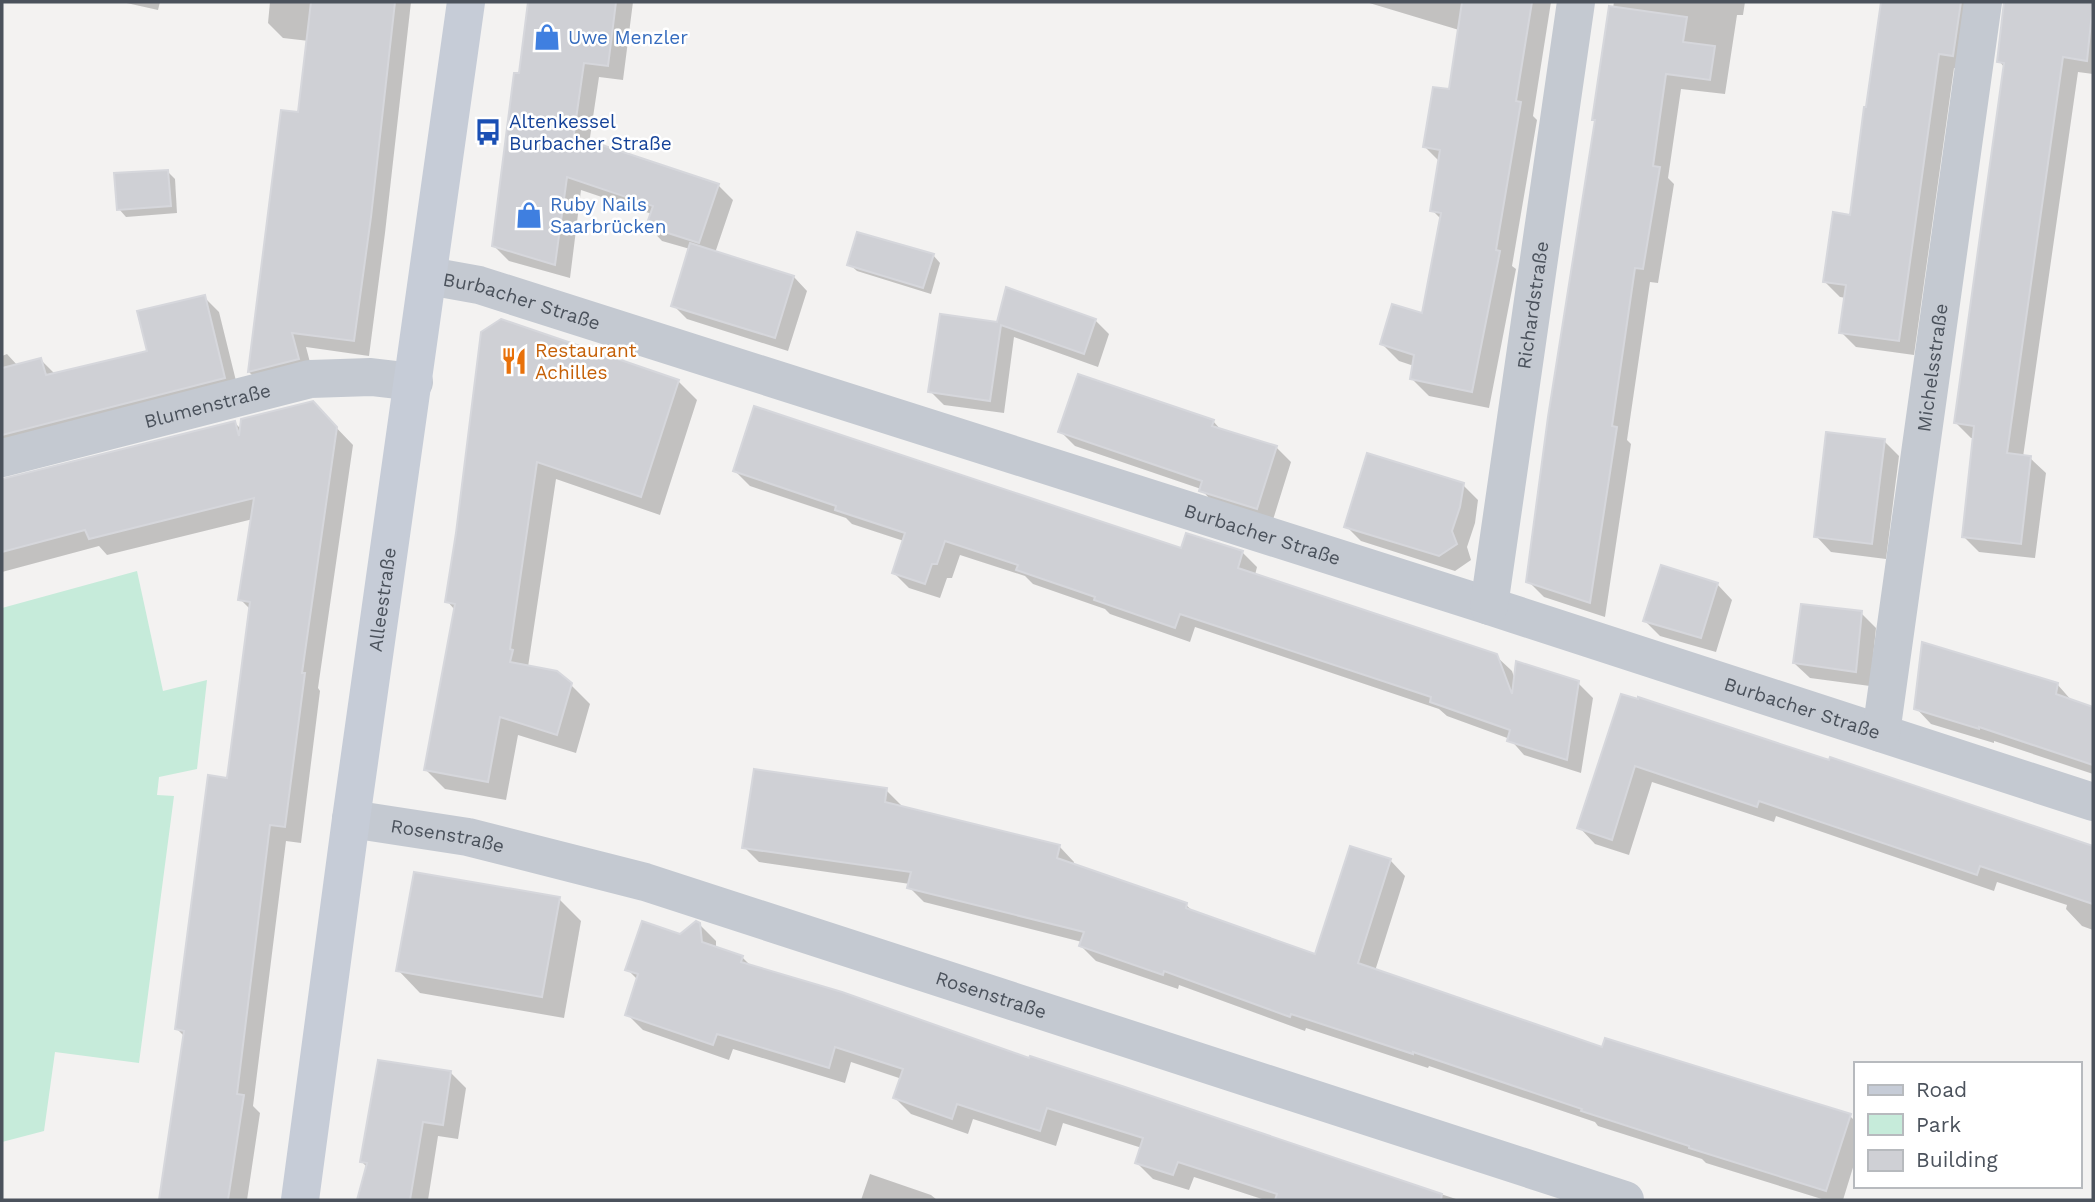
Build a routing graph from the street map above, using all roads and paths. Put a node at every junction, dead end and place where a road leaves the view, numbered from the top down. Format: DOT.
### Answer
graph roads {
  1 [pos="466,2"];
  2 [pos="1576,2"];
  3 [pos="1983,2"];
  4 [pos="429,276"];
  5 [pos="414,382"];
  6 [pos="2,458"];
  7 [pos="1489,607"];
  8 [pos="1881,733"];
  9 [pos="2093,803"];
  10 [pos="351,819"];
  11 [pos="300,1200"];
  12 [pos="1625,1200"];
  1 -- 4 [label="street, Alleestraße"];
  2 -- 7 [label="street, Richardstraße"];
  3 -- 8 [label="street, Michelsstraße"];
  4 -- 5 [label="street, Alleestraße"];
  4 -- 7 [label="street, Burbacher Straße"];
  5 -- 6 [label="street, Blumenstraße"];
  5 -- 10 [label="street, Alleestraße"];
  7 -- 8 [label="street, Burbacher Straße"];
  8 -- 9 [label="street, Burbacher Straße"];
  10 -- 11 [label="street, Alleestraße"];
  10 -- 12 [label="street, Rosenstraße"];
}
